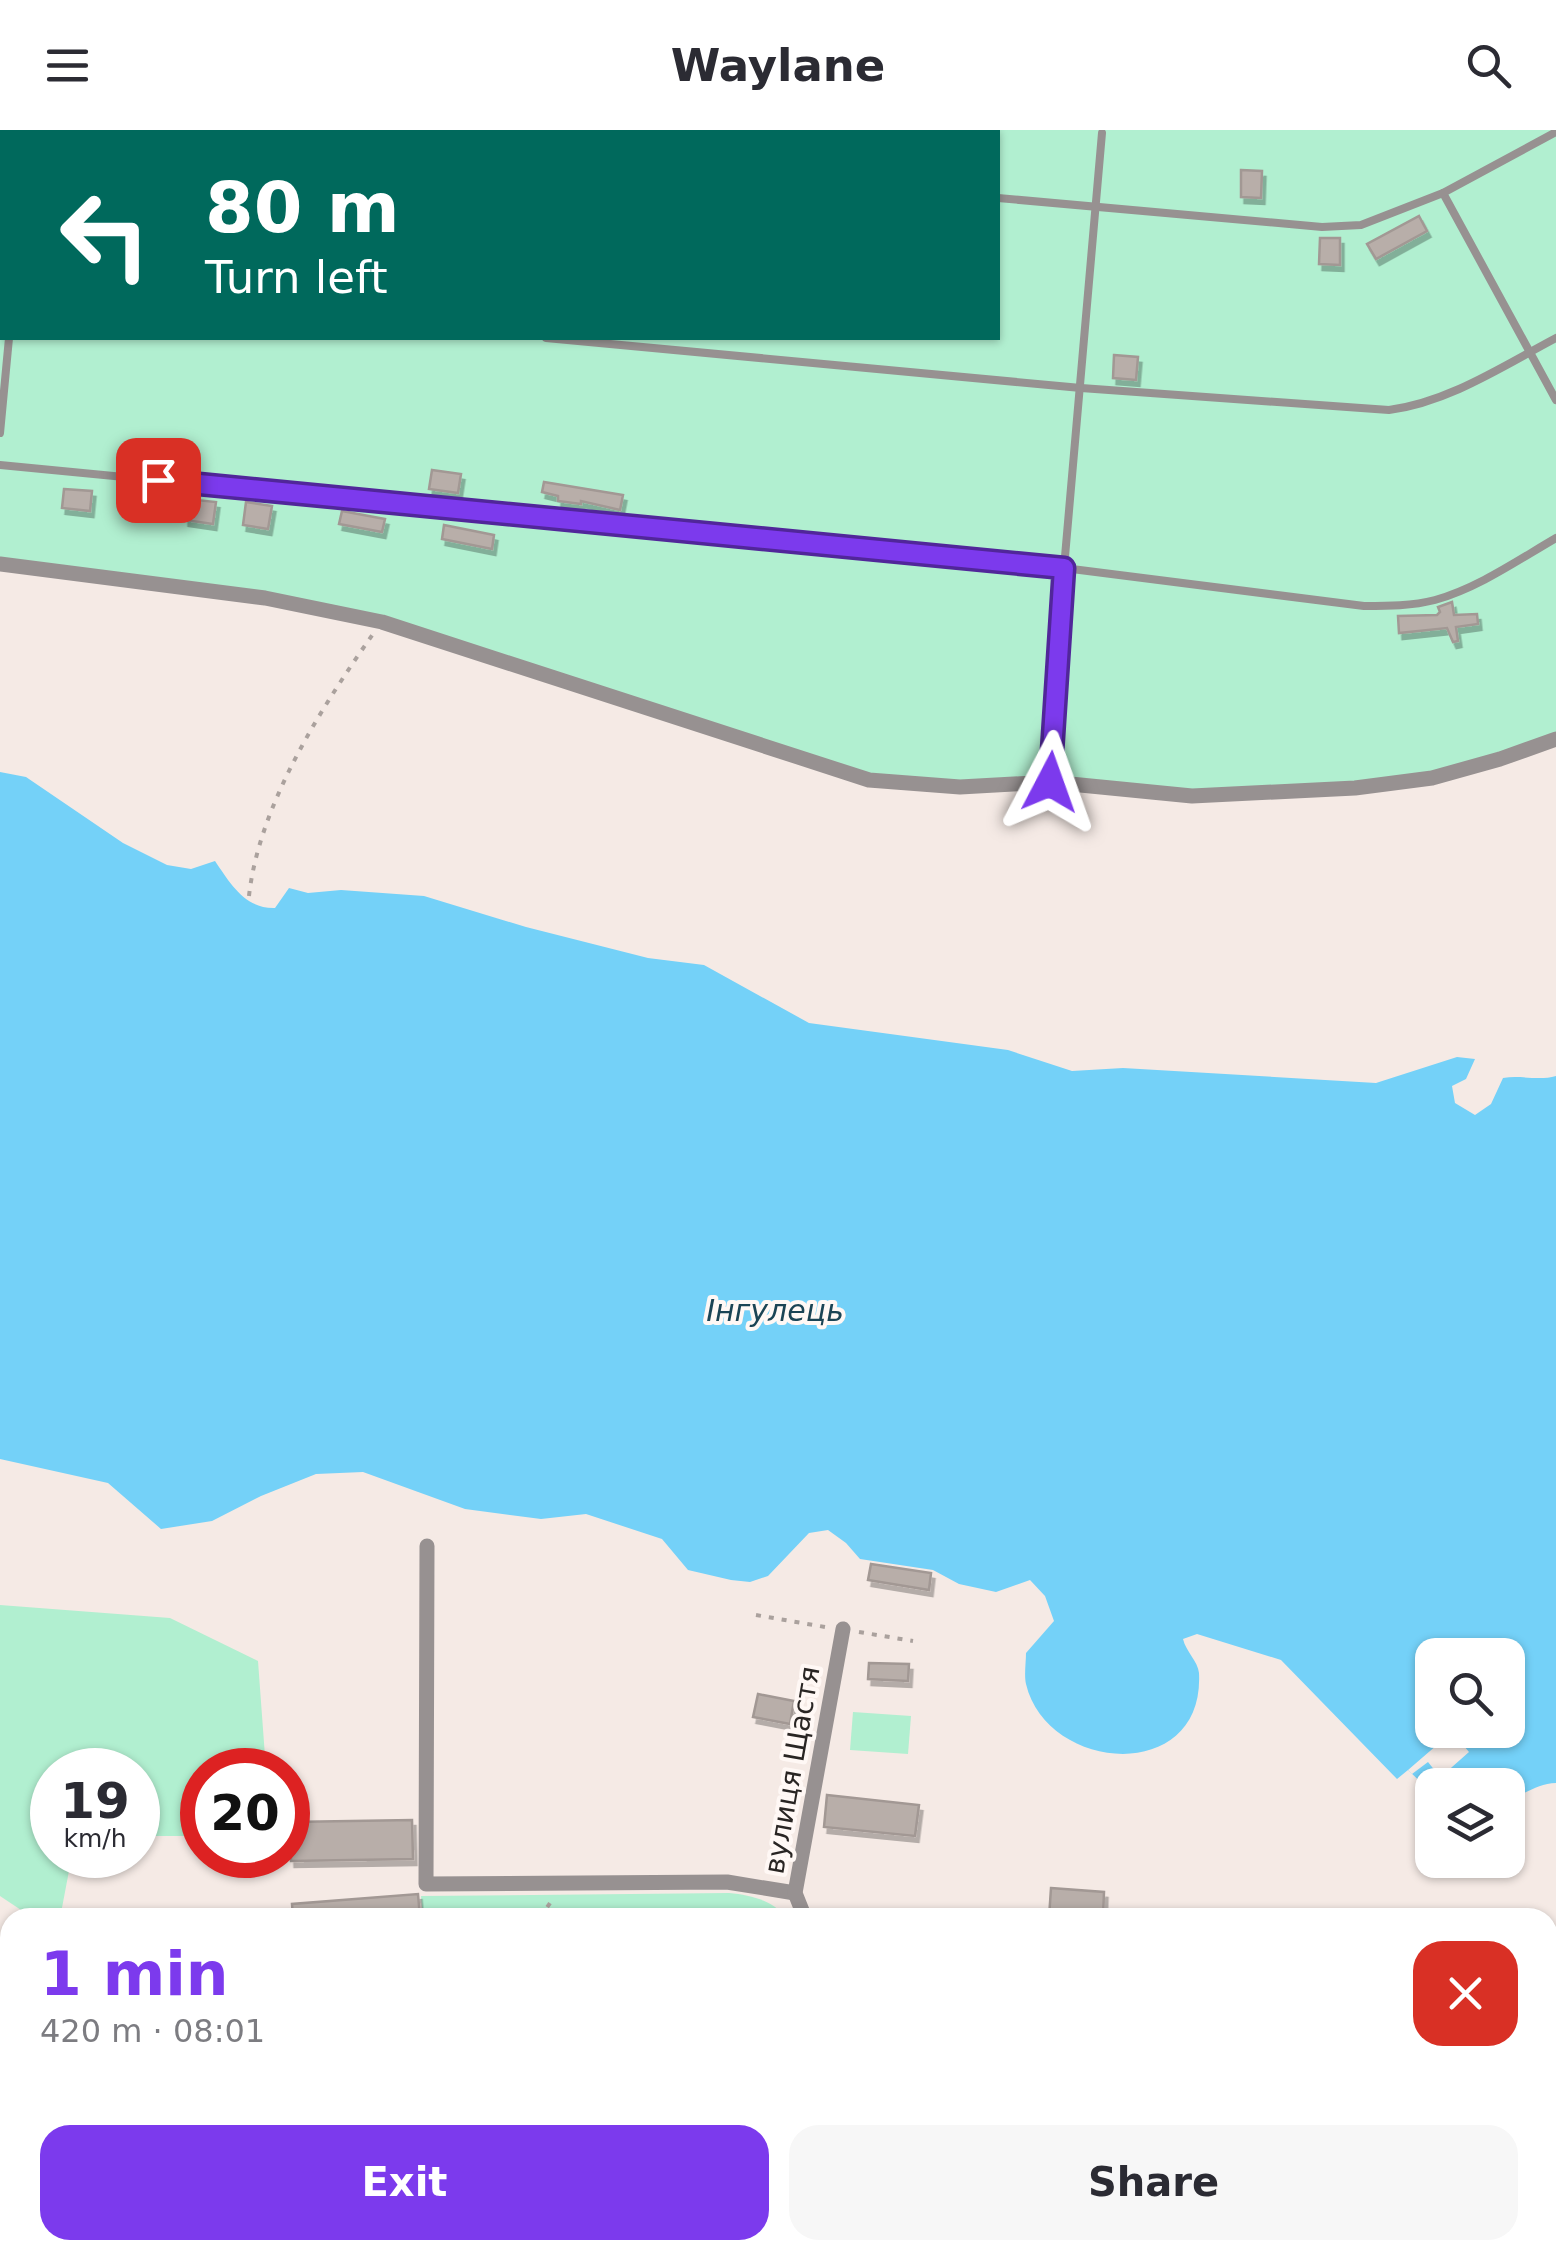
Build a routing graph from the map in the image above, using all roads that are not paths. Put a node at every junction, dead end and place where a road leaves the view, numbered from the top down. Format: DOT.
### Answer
graph roads {
  1 [pos="1556,132"];
  2 [pos="1102,133"];
  3 [pos="1443,194"];
  4 [pos="1000,198"];
  5 [pos="1096,208"];
  6 [pos="1556,338"];
  7 [pos="9,340"];
  8 [pos="567,340"];
  9 [pos="1529,352"];
  10 [pos="1081,388"];
  11 [pos="1556,400"];
  12 [pos="0,434"];
  13 [pos="0,465"];
  14 [pos="1556,538"];
  15 [pos="0,564"];
  16 [pos="1064,568"];
  17 [pos="1556,738"];
  18 [pos="1050,782"];
  19 [pos="426,1546"];
  20 [pos="843,1629"];
  21 [pos="795,1892"];
  22 [pos="801,1908"];
  1 -- 3 [label="lane"];
  2 -- 5 [label="lane"];
  3 -- 5 [label="lane"];
  3 -- 9 [label="lane"];
  4 -- 5 [label="lane"];
  5 -- 10 [label="lane"];
  6 -- 9 [label="lane"];
  7 -- 12 [label="lane"];
  8 -- 10 [label="lane"];
  9 -- 10 [label="lane"];
  9 -- 11 [label="lane"];
  10 -- 16 [label="lane"];
  13 -- 16 [label="lane"];
  14 -- 16 [label="lane"];
  15 -- 18 [label="street"];
  16 -- 18 [label="lane"];
  17 -- 18 [label="street"];
  19 -- 21 [label="street"];
  20 -- 21 [label="street, вулиця Щастя"];
  21 -- 22 [label="street, вулиця Щастя"];
}
